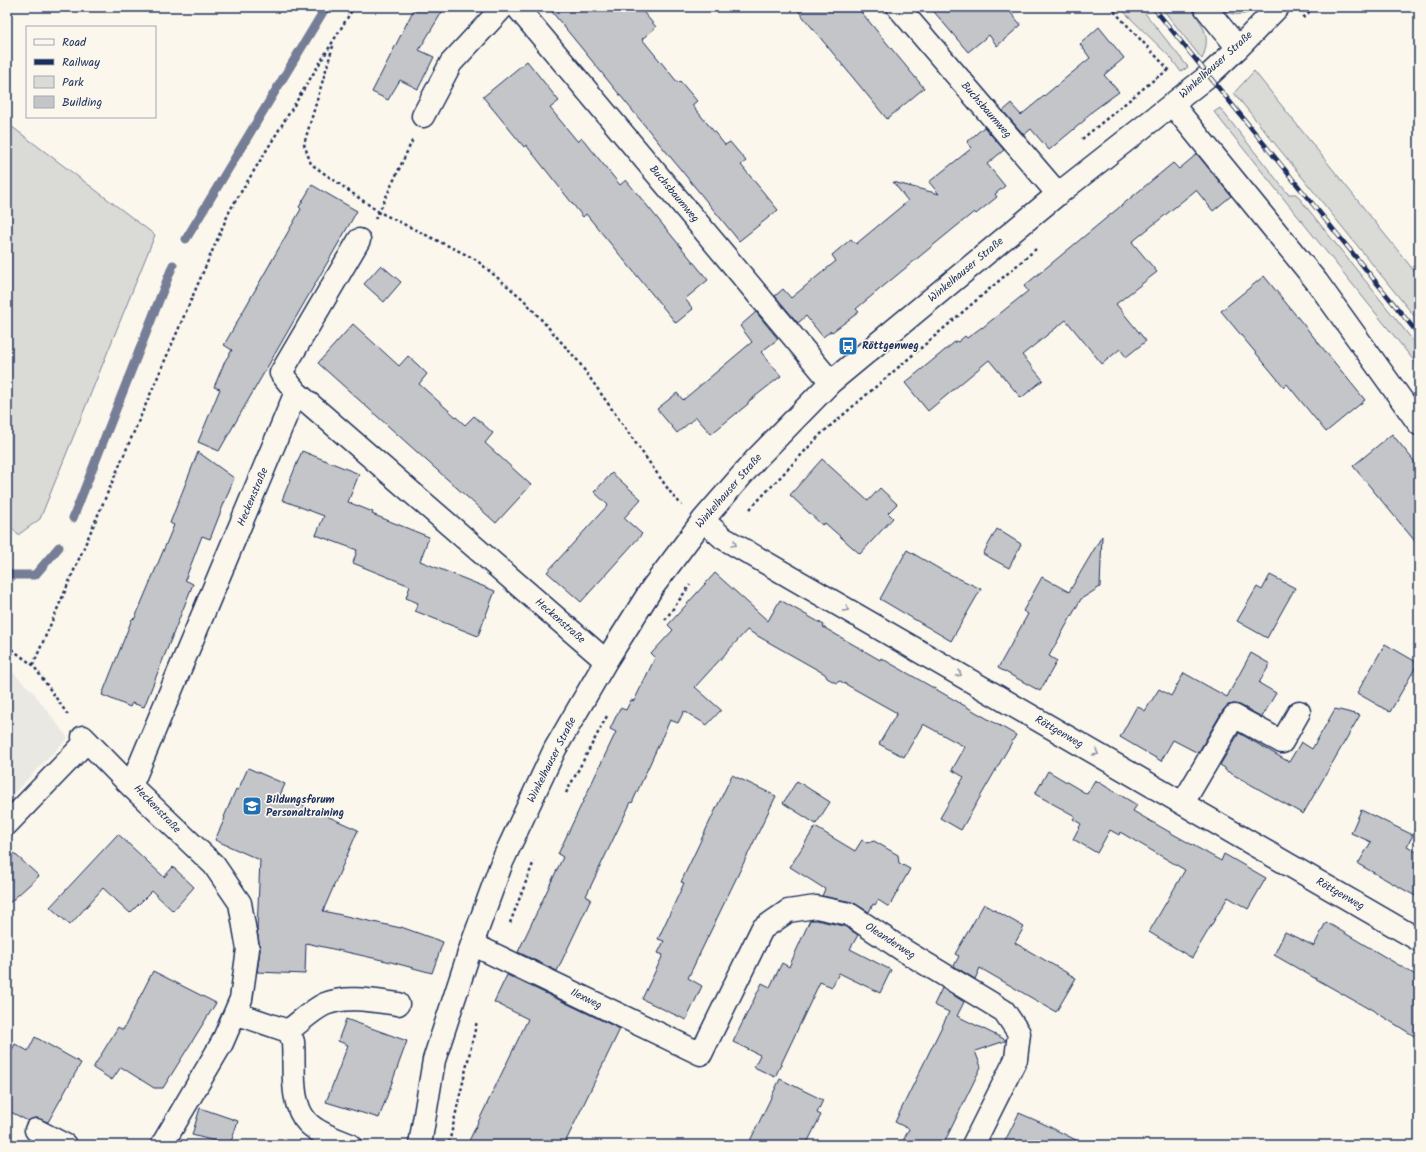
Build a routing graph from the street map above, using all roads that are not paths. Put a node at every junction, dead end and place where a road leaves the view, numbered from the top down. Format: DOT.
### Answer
graph roads {
  1 [pos="503,7"];
  2 [pos="517,7"];
  3 [pos="898,7"];
  4 [pos="1205,7"];
  5 [pos="1278,7"];
  6 [pos="1238,48"];
  7 [pos="1180,98"];
  8 [pos="423,116"];
  9 [pos="1058,194"];
  10 [pos="359,240"];
  11 [pos="831,382"];
  12 [pos="296,392"];
  13 [pos="1419,424"];
  14 [pos="703,520"];
  15 [pos="606,661"];
  16 [pos="1299,712"];
  17 [pos="131,786"];
  18 [pos="1183,804"];
  19 [pos="7,824"];
  20 [pos="1419,940"];
  21 [pos="472,944"];
  22 [pos="398,1004"];
  23 [pos="235,1013"];
  24 [pos="288,1031"];
  25 [pos="701,1054"];
  26 [pos="36,1130"];
  27 [pos="65,1145"];
  28 [pos="162,1145"];
  29 [pos="350,1145"];
  30 [pos="420,1145"];
  31 [pos="974,1145"];
  1 -- 8 [label="street"];
  2 -- 11 [label="street, Buchsbaumweg"];
  3 -- 9 [label="street, Buchsbaumweg"];
  4 -- 6 [label="street"];
  5 -- 6 [label="street, Winkelhauser Straße"];
  6 -- 7 [label="street, Winkelhauser Straße"];
  7 -- 9 [label="street, Winkelhauser Straße"];
  7 -- 13 [label="street"];
  9 -- 11 [label="street, Winkelhauser Straße"];
  10 -- 12 [label="street, Heckenstraße"];
  11 -- 14 [label="street, Winkelhauser Straße"];
  12 -- 15 [label="street, Heckenstraße"];
  12 -- 17 [label="street, Heckenstraße"];
  14 -- 15 [label="street, Winkelhauser Straße"];
  14 -- 18 [label="street, Röttgenweg, one-way"];
  15 -- 21 [label="street, Winkelhauser Straße"];
  16 -- 18 [label="street"];
  17 -- 19 [label="street"];
  17 -- 23 [label="street, Heckenstraße"];
  18 -- 20 [label="street, Röttgenweg"];
  21 -- 25 [label="street, Ilexweg"];
  21 -- 30 [label="street, Winkelhauser Straße"];
  22 -- 24 [label="street"];
  23 -- 24 [label="street"];
  23 -- 28 [label="street, Heckenstraße"];
  24 -- 29 [label="street"];
  25 -- 31 [label="street, Oleanderweg"];
  26 -- 27 [label="street"];
}
